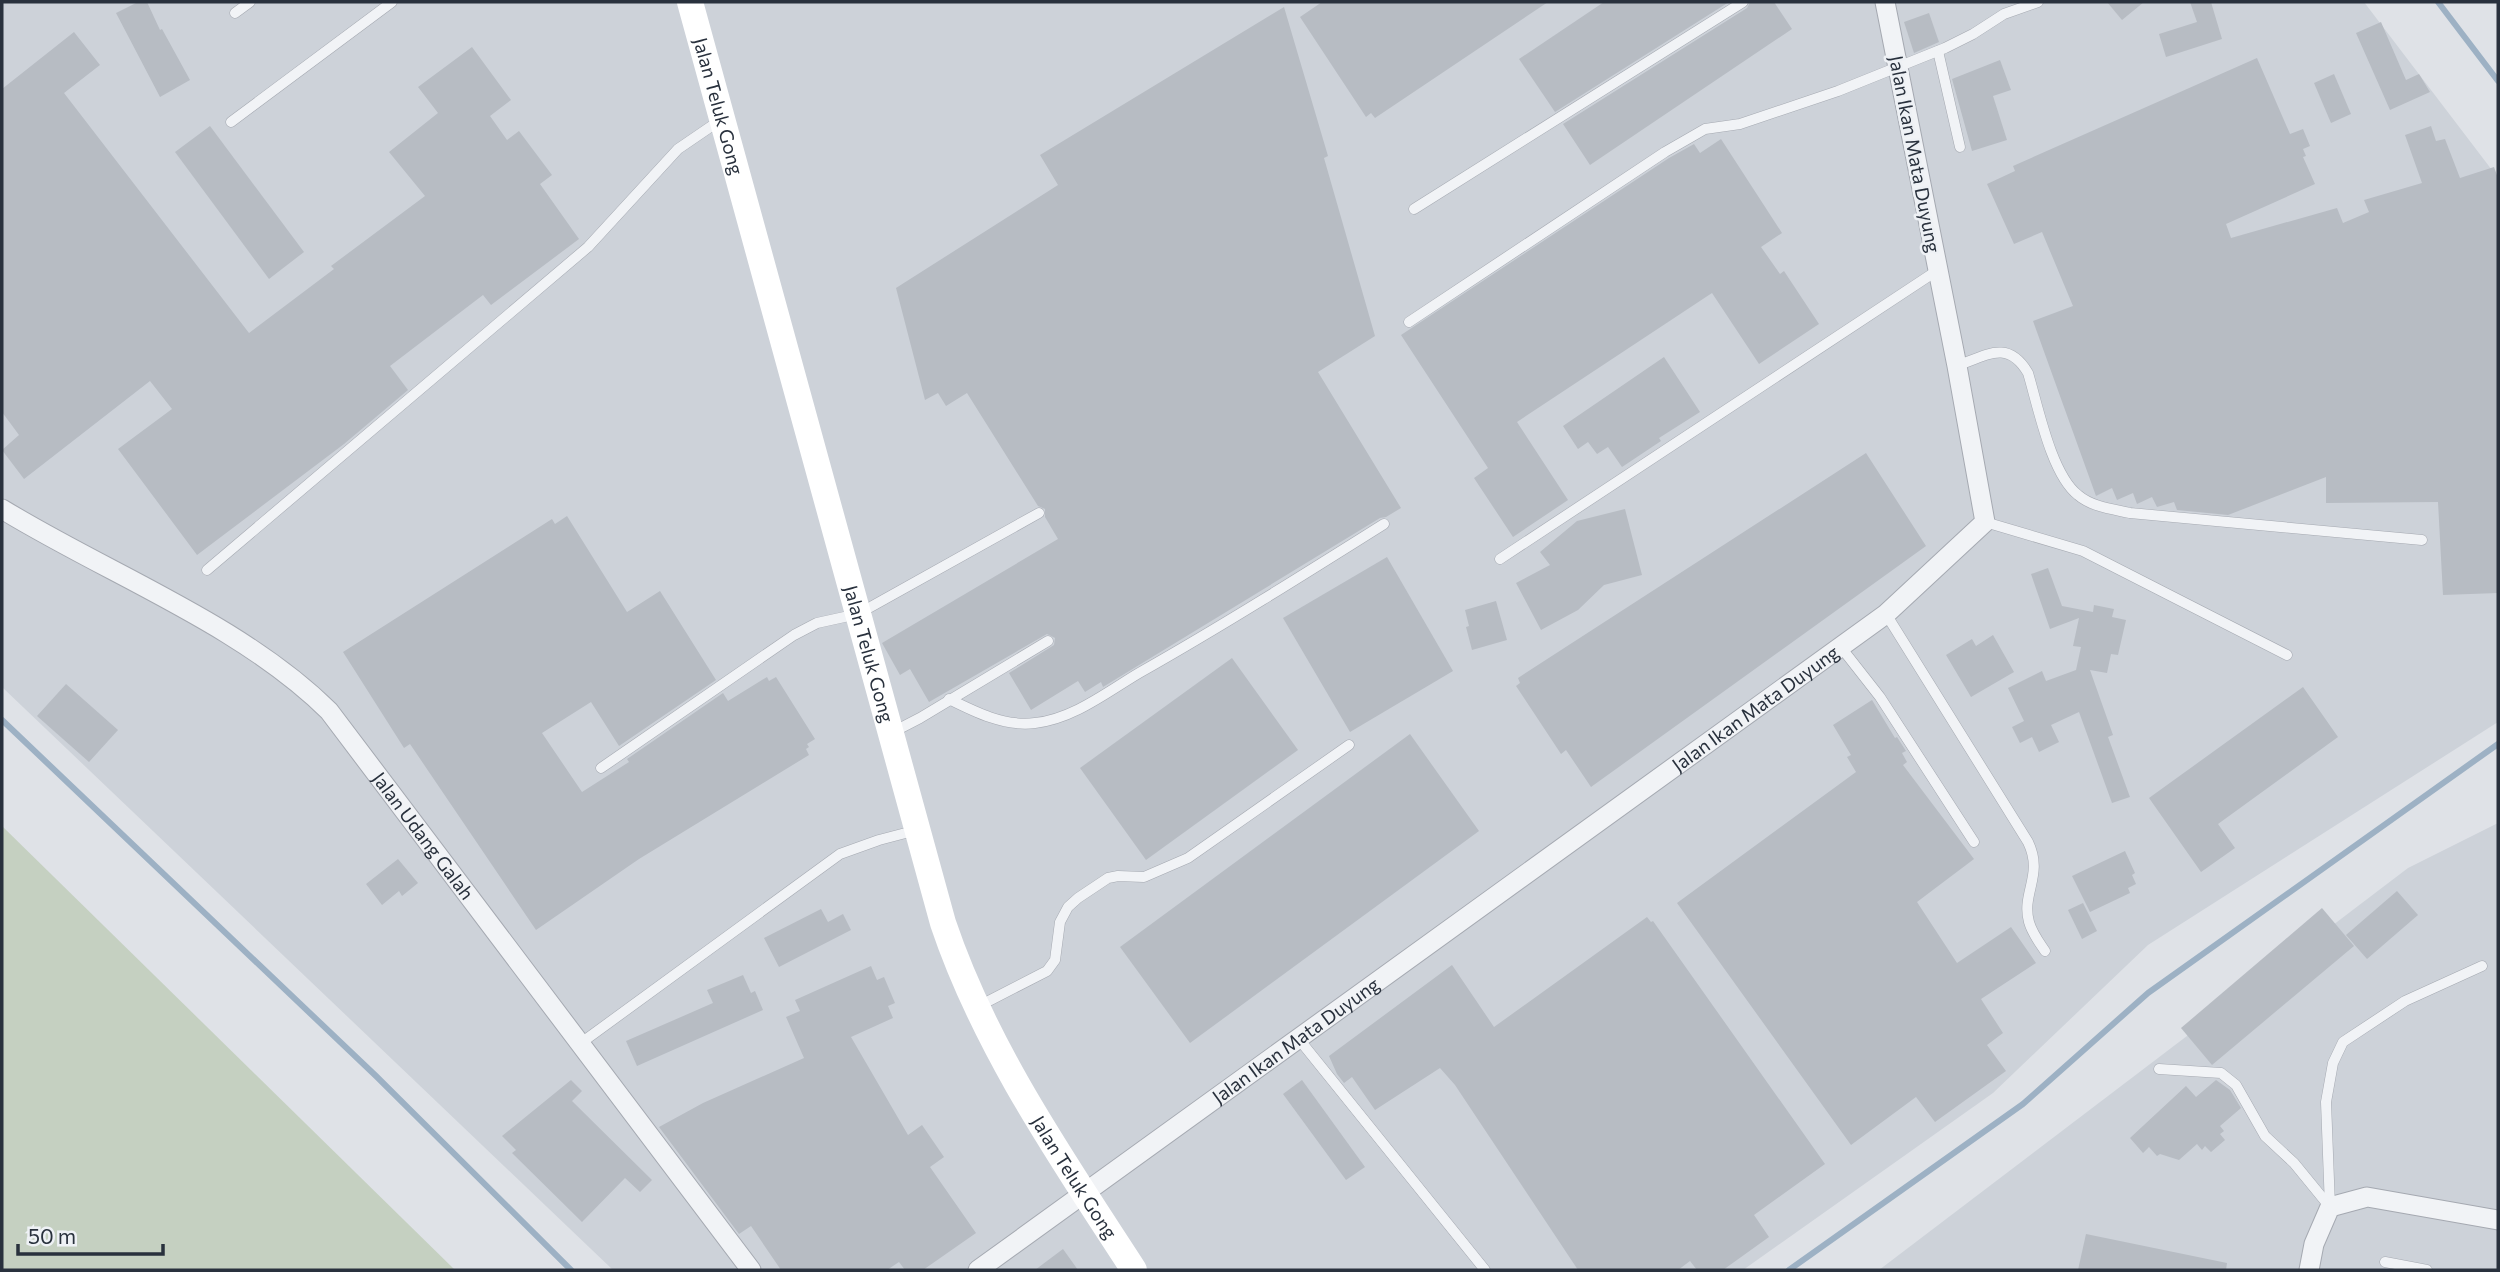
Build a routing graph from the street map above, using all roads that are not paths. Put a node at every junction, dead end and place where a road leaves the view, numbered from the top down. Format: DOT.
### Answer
graph roads {
  1 [pos="250,2"];
  2 [pos="392,2"];
  3 [pos="690,2"];
  4 [pos="1743,2"];
  5 [pos="1885,2"];
  6 [pos="2038,2"];
  7 [pos="235,13"];
  8 [pos="1938,51"];
  9 [pos="1897,66"];
  10 [pos="723,119"];
  11 [pos="231,122"];
  12 [pos="1960,147"];
  13 [pos="1414,209"];
  14 [pos="1938,270"];
  15 [pos="1409,322"];
  16 [pos="1957,366"];
  17 [pos="2,509"];
  18 [pos="1039,513"];
  19 [pos="1985,522"];
  20 [pos="1384,524"];
  21 [pos="2422,540"];
  22 [pos="1500,559"];
  23 [pos="207,570"];
  24 [pos="858,614"];
  25 [pos="1886,614"];
  26 [pos="1048,641"];
  27 [pos="1840,646"];
  28 [pos="2287,655"];
  29 [pos="949,699"];
  30 [pos="891,733"];
  31 [pos="1349,745"];
  32 [pos="601,768"];
  33 [pos="917,830"];
  34 [pos="1974,842"];
  35 [pos="2045,951"];
  36 [pos="2482,966"];
  37 [pos="976,1007"];
  38 [pos="1298,1038"];
  39 [pos="581,1043"];
  40 [pos="2159,1069"];
  41 [pos="1084,1193"];
  42 [pos="2330,1208"];
  43 [pos="2498,1220"];
  44 [pos="2385,1262"];
  45 [pos="751,1270"];
  46 [pos="978,1270"];
  47 [pos="1134,1270"];
  48 [pos="1486,1270"];
  49 [pos="2309,1270"];
  50 [pos="2427,1270"];
  1 -- 7 [label="lane"];
  2 -- 11 [label="lane"];
  3 -- 10 [label="street, Jalan Teluk Gong"];
  4 -- 13 [label="lane"];
  5 -- 9 [label="street, Jalan Ikan Mata Duyung"];
  6 -- 8 [label="lane"];
  8 -- 9 [label="lane"];
  8 -- 12 [label="lane"];
  9 -- 14 [label="street, Jalan Ikan Mata Duyung"];
  9 -- 15 [label="lane"];
  10 -- 23 [label="lane"];
  10 -- 24 [label="street, Jalan Teluk Gong"];
  14 -- 16 [label="street, Jalan Ikan Mata Duyung"];
  14 -- 22 [label="lane"];
  16 -- 19 [label="street, Jalan Ikan Mata Duyung"];
  16 -- 21 [label="lane"];
  17 -- 39 [label="street, Jalan Udang Galah"];
  18 -- 24 [label="lane"];
  19 -- 25 [label="street, Jalan Ikan Mata Duyung"];
  19 -- 28 [label="lane"];
  20 -- 29 [label="lane"];
  24 -- 30 [label="street, Jalan Teluk Gong"];
  24 -- 32 [label="lane"];
  25 -- 27 [label="street, Jalan Ikan Mata Duyung"];
  25 -- 35 [label="lane"];
  26 -- 29 [label="lane"];
  27 -- 34 [label="lane"];
  27 -- 38 [label="street, Jalan Ikan Mata Duyung"];
  29 -- 30 [label="lane"];
  30 -- 33 [label="street, Jalan Teluk Gong"];
  31 -- 37 [label="lane"];
  33 -- 37 [label="street, Jalan Teluk Gong"];
  33 -- 39 [label="lane"];
  36 -- 42 [label="lane"];
  37 -- 41 [label="street, Jalan Teluk Gong"];
  38 -- 41 [label="street, Jalan Ikan Mata Duyung"];
  38 -- 48 [label="lane"];
  39 -- 45 [label="street, Jalan Udang Galah"];
  40 -- 42 [label="lane"];
  41 -- 46 [label="street"];
  41 -- 47 [label="street, Jalan Teluk Gong"];
  42 -- 43 [label="street"];
  42 -- 49 [label="street"];
  44 -- 50 [label="lane"];
}
